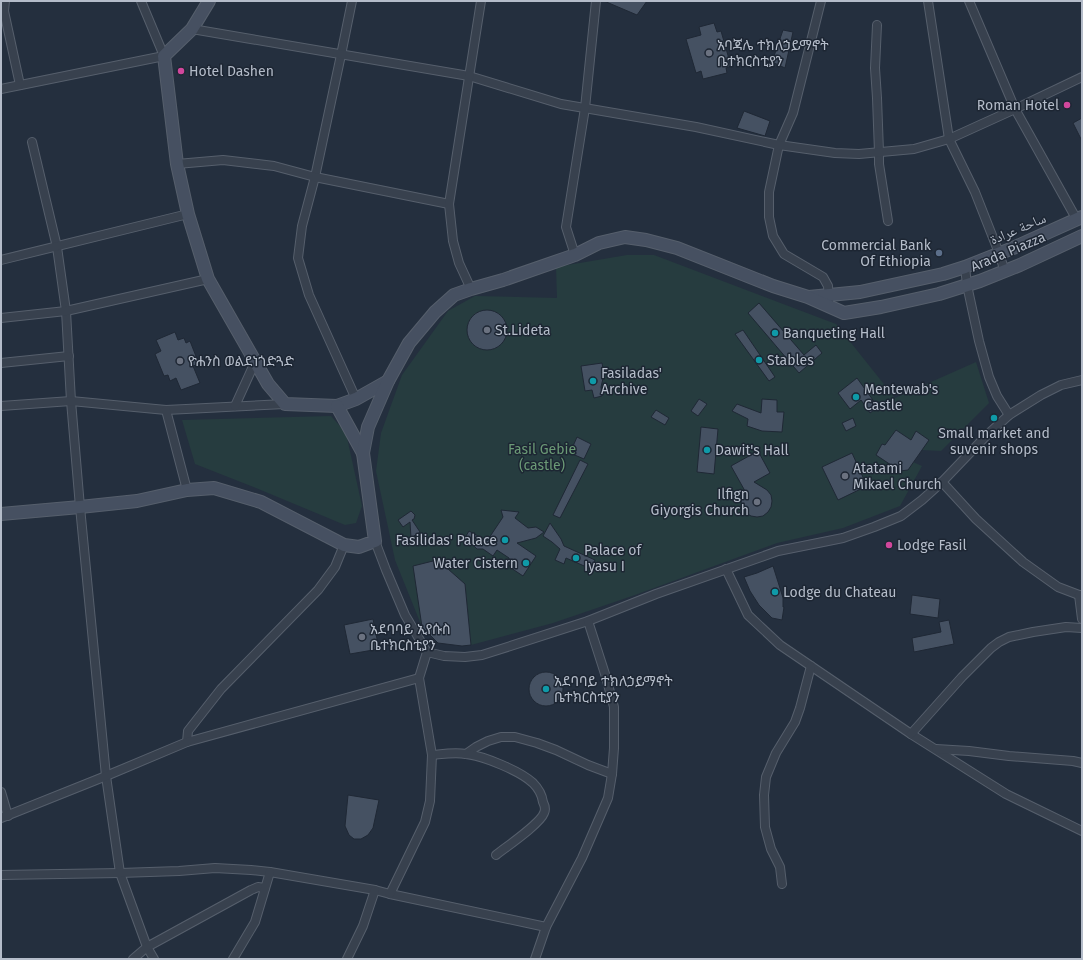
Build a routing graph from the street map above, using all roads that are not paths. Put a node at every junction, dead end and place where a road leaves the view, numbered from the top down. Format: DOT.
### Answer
graph roads {
  1 [pos="5,1"];
  2 [pos="141,1"];
  3 [pos="209,1"];
  4 [pos="352,1"];
  5 [pos="481,1"];
  6 [pos="821,1"];
  7 [pos="928,1"];
  8 [pos="969,1"];
  9 [pos="598,3"];
  10 [pos="877,25"];
  11 [pos="192,29"];
  12 [pos="341,55"];
  13 [pos="164,56"];
  14 [pos="469,76"];
  15 [pos="1082,77"];
  16 [pos="20,85"];
  17 [pos="1,89"];
  18 [pos="586,108"];
  19 [pos="1015,109"];
  20 [pos="949,139"];
  21 [pos="32,142"];
  22 [pos="779,145"];
  23 [pos="879,152"];
  24 [pos="178,164"];
  25 [pos="315,177"];
  26 [pos="449,204"];
  27 [pos="188,214"];
  28 [pos="1080,218"];
  29 [pos="888,221"];
  30 [pos="1082,236"];
  31 [pos="57,247"];
  32 [pos="999,253"];
  33 [pos="575,255"];
  34 [pos="1,260"];
  35 [pos="965,267"];
  36 [pos="1005,272"];
  37 [pos="208,279"];
  38 [pos="967,285"];
  39 [pos="878,288"];
  40 [pos="471,289"];
  41 [pos="829,301"];
  42 [pos="882,307"];
  43 [pos="66,311"];
  44 [pos="1,318"];
  45 [pos="69,356"];
  46 [pos="255,362"];
  47 [pos="1,363"];
  48 [pos="1082,380"];
  49 [pos="388,381"];
  50 [pos="356,399"];
  51 [pos="71,401"];
  52 [pos="285,404"];
  53 [pos="1,406"];
  54 [pos="235,406"];
  55 [pos="337,406"];
  56 [pos="166,410"];
  57 [pos="1009,415"];
  58 [pos="363,453"];
  59 [pos="942,482"];
  60 [pos="187,490"];
  61 [pos="80,508"];
  62 [pos="1,514"];
  63 [pos="375,541"];
  64 [pos="344,545"];
  65 [pos="726,569"];
  66 [pos="1081,595"];
  67 [pos="1082,619"];
  68 [pos="588,621"];
  69 [pos="1082,628"];
  70 [pos="427,652"];
  71 [pos="811,666"];
  72 [pos="419,678"];
  73 [pos="911,734"];
  74 [pos="187,742"];
  75 [pos="935,749"];
  76 [pos="466,754"];
  77 [pos="432,755"];
  78 [pos="1082,763"];
  79 [pos="612,774"];
  80 [pos="106,776"];
  81 [pos="1,792"];
  82 [pos="5,817"];
  83 [pos="1082,831"];
  84 [pos="496,855"];
  85 [pos="270,872"];
  86 [pos="120,873"];
  87 [pos="1,875"];
  88 [pos="782,884"];
  89 [pos="265,888"];
  90 [pos="375,890"];
  91 [pos="390,894"];
  92 [pos="546,926"];
  93 [pos="147,947"];
  94 [pos="133,959"];
  95 [pos="154,959"];
  96 [pos="233,959"];
  97 [pos="347,959"];
  98 [pos="535,959"];
  1 -- 16 [label="street"];
  2 -- 13 [label="street"];
  3 -- 11 [label="street"];
  4 -- 12 [label="street"];
  5 -- 14 [label="street"];
  6 -- 22 [label="street"];
  7 -- 20 [label="street"];
  8 -- 19 [label="street"];
  9 -- 18 [label="street"];
  10 -- 23 [label="street"];
  11 -- 12 [label="street"];
  11 -- 13 [label="street"];
  12 -- 14 [label="street"];
  12 -- 25 [label="street"];
  13 -- 16 [label="street"];
  13 -- 24 [label="street"];
  14 -- 18 [label="street"];
  14 -- 26 [label="street"];
  15 -- 19 [label="street"];
  16 -- 17 [label="street"];
  18 -- 22 [label="street"];
  18 -- 33 [label="street"];
  19 -- 20 [label="street"];
  19 -- 28 [label="street"];
  20 -- 23 [label="street"];
  20 -- 32 [label="street"];
  21 -- 31 [label="street"];
  22 -- 23 [label="street"];
  22 -- 41 [label="street"];
  23 -- 29 [label="street"];
  24 -- 25 [label="street"];
  24 -- 27 [label="street"];
  25 -- 26 [label="street"];
  25 -- 50 [label="street"];
  26 -- 40 [label="street"];
  27 -- 31 [label="street"];
  27 -- 37 [label="street"];
  28 -- 32 [label="street, ساحة عرادة"];
  30 -- 36 [label="street, Arada Piazza"];
  31 -- 34 [label="street"];
  31 -- 43 [label="street"];
  32 -- 35 [label="street, ساحة عرادة"];
  32 -- 36 [label="street"];
  33 -- 40 [label="street, Arada Piazza"];
  33 -- 41 [label="street, Arada Piazza"];
  35 -- 38 [label="street"];
  35 -- 39 [label="street, ساحة عرادة"];
  36 -- 38 [label="street, Arada Piazza"];
  37 -- 43 [label="street"];
  37 -- 46 [label="street"];
  38 -- 42 [label="street, Arada Piazza"];
  38 -- 57 [label="street"];
  39 -- 41 [label="street, ساحة عرادة"];
  39 -- 42 [label="street"];
  40 -- 49 [label="street, Arada Piazza"];
  41 -- 42 [label="street, Arada Piazza"];
  43 -- 44 [label="street"];
  43 -- 45 [label="street"];
  45 -- 47 [label="street"];
  45 -- 51 [label="street"];
  46 -- 52 [label="street"];
  46 -- 54 [label="street"];
  48 -- 57 [label="street"];
  49 -- 50 [label="street"];
  49 -- 58 [label="street, Arada Piazza"];
  50 -- 55 [label="street"];
  51 -- 53 [label="street"];
  51 -- 56 [label="street"];
  51 -- 61 [label="street"];
  52 -- 54 [label="street"];
  52 -- 55 [label="street"];
  54 -- 56 [label="street"];
  55 -- 58 [label="street"];
  56 -- 60 [label="street"];
  57 -- 59 [label="street"];
  58 -- 63 [label="street"];
  59 -- 65 [label="street"];
  59 -- 66 [label="street"];
  60 -- 61 [label="street"];
  60 -- 64 [label="street"];
  61 -- 62 [label="street"];
  61 -- 80 [label="street"];
  63 -- 64 [label="street"];
  63 -- 70 [label="street"];
  64 -- 74 [label="street"];
  65 -- 68 [label="street"];
  65 -- 71 [label="street"];
  66 -- 67 [label="street"];
  68 -- 70 [label="street"];
  68 -- 79 [label="street"];
  69 -- 73 [label="street"];
  70 -- 72 [label="street"];
  71 -- 73 [label="street"];
  71 -- 88 [label="street"];
  72 -- 74 [label="street"];
  72 -- 77 [label="street"];
  73 -- 75 [label="street"];
  74 -- 80 [label="street"];
  75 -- 78 [label="street"];
  75 -- 83 [label="street"];
  76 -- 77 [label="street"];
  76 -- 79 [label="street"];
  76 -- 84 [label="street"];
  77 -- 91 [label="street"];
  79 -- 92 [label="street"];
  80 -- 82 [label="street"];
  80 -- 86 [label="street"];
  81 -- 82 [label="street"];
  85 -- 86 [label="street"];
  85 -- 89 [label="street"];
  85 -- 90 [label="street"];
  86 -- 87 [label="street"];
  86 -- 93 [label="street"];
  89 -- 93 [label="street"];
  89 -- 96 [label="street"];
  90 -- 91 [label="street"];
  90 -- 97 [label="street"];
  91 -- 92 [label="street"];
  92 -- 98 [label="street"];
  93 -- 94 [label="street"];
  93 -- 95 [label="street"];
}
